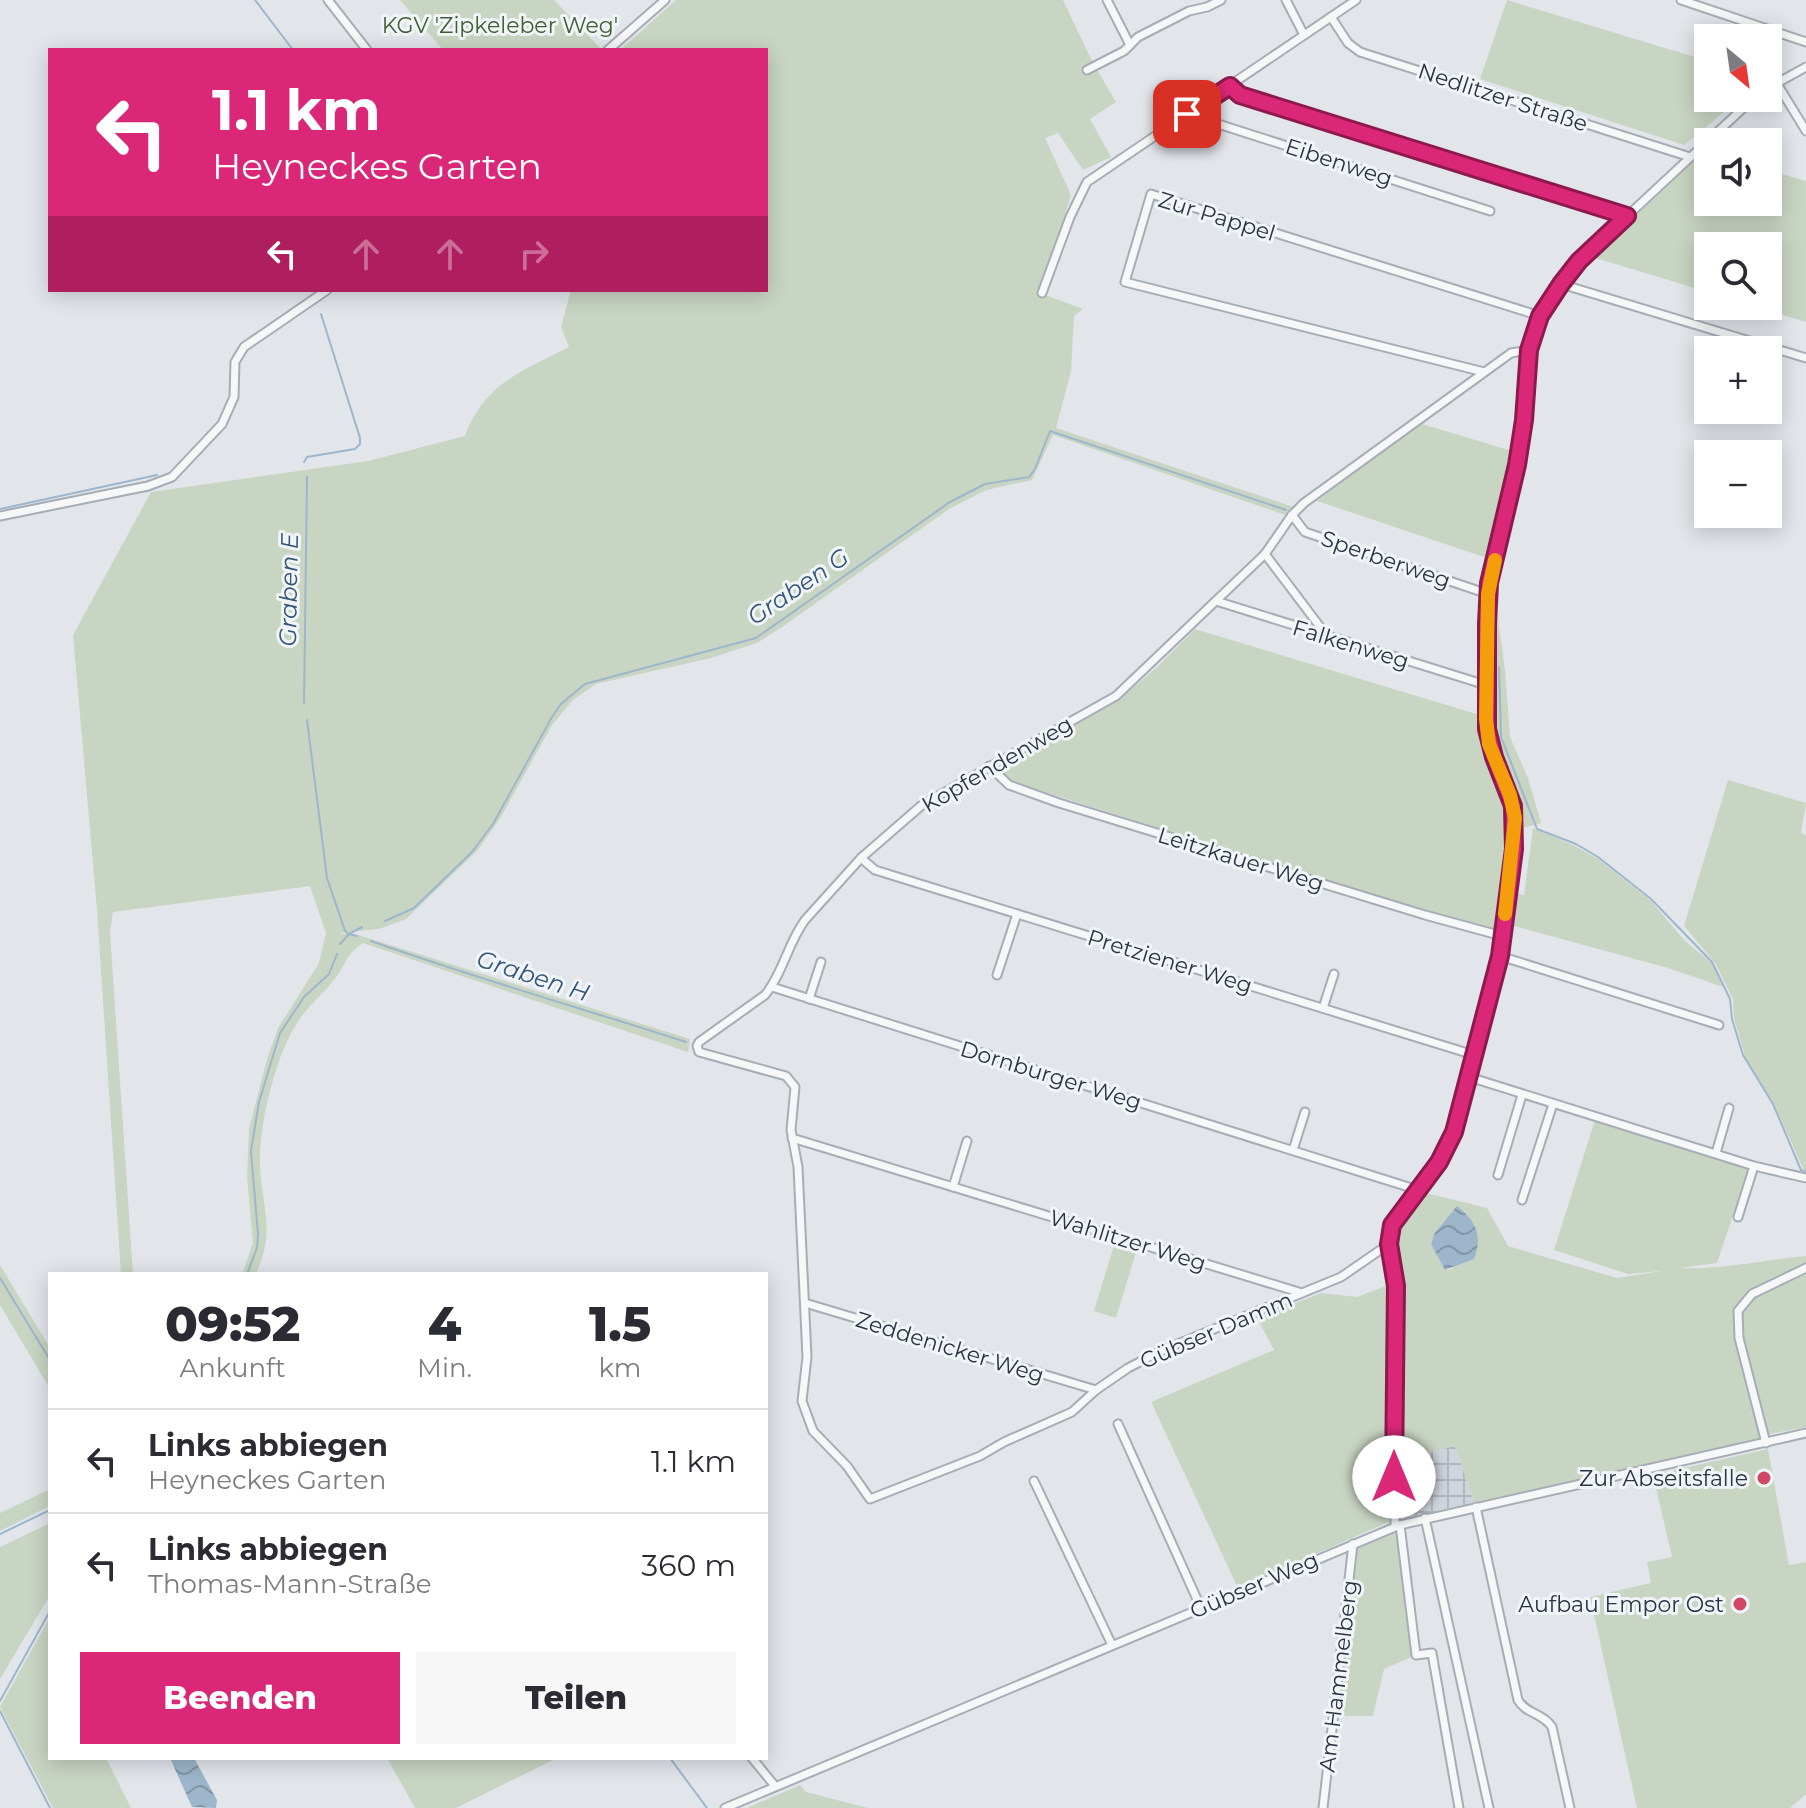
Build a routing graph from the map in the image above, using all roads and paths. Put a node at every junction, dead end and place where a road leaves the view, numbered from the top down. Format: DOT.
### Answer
graph roads {
  1 [pos="328,0"];
  2 [pos="665,0"];
  3 [pos="1107,0"];
  4 [pos="1196,0"];
  5 [pos="1221,0"];
  6 [pos="1286,0"];
  7 [pos="1356,0"];
  8 [pos="1681,0"];
  9 [pos="1201,8"];
  10 [pos="1331,17"];
  11 [pos="1304,35"];
  12 [pos="1806,42"];
  13 [pos="1130,45"];
  14 [pos="365,48"];
  15 [pos="610,48"];
  16 [pos="1806,67"];
  17 [pos="1087,70"];
  18 [pos="1782,79"];
  19 [pos="1230,86"];
  20 [pos="1782,92"];
  21 [pos="1739,112"];
  22 [pos="1187,114"];
  23 [pos="1806,131"];
  24 [pos="1690,157"];
  25 [pos="1490,211"];
  26 [pos="1627,216"];
  27 [pos="1561,284"];
  28 [pos="324,292"];
  29 [pos="1042,293"];
  30 [pos="1540,316"];
  31 [pos="1529,350"];
  32 [pos="1806,358"];
  33 [pos="1484,372"];
  34 [pos="1292,515"];
  35 [pos="0,516"];
  36 [pos="1265,554"];
  37 [pos="1488,594"];
  38 [pos="1216,601"];
  39 [pos="1327,636"];
  40 [pos="1486,685"];
  41 [pos="989,766"];
  42 [pos="861,858"];
  43 [pos="1017,914"];
  44 [pos="1502,936"];
  45 [pos="1500,956"];
  46 [pos="821,962"];
  47 [pos="1334,974"];
  48 [pos="997,975"];
  49 [pos="772,987"];
  50 [pos="809,999"];
  51 [pos="1323,1008"];
  52 [pos="1719,1025"];
  53 [pos="1474,1055"];
  54 [pos="1469,1077"];
  55 [pos="1522,1095"];
  56 [pos="1553,1104"];
  57 [pos="1729,1108"];
  58 [pos="1305,1112"];
  59 [pos="792,1138"];
  60 [pos="967,1141"];
  61 [pos="1293,1150"];
  62 [pos="1716,1153"];
  63 [pos="1754,1166"];
  64 [pos="1498,1175"];
  65 [pos="1806,1178"];
  66 [pos="953,1187"];
  67 [pos="1418,1190"];
  68 [pos="1522,1200"];
  69 [pos="1738,1217"];
  70 [pos="1389,1244"];
  71 [pos="1806,1268"];
  72 [pos="1302,1293"];
  73 [pos="805,1303"];
  74 [pos="1096,1390"];
  75 [pos="1118,1424"];
  76 [pos="1806,1433"];
  77 [pos="1766,1443"];
  78 [pos="1034,1481"];
  79 [pos="870,1499"];
  80 [pos="1476,1507"];
  81 [pos="1425,1518"];
  82 [pos="1397,1525"];
  83 [pos="1353,1544"];
  84 [pos="1201,1608"];
  85 [pos="1112,1645"];
  86 [pos="754,1760"];
  87 [pos="775,1786"];
  88 [pos="725,1808"];
  89 [pos="1323,1808"];
  90 [pos="1459,1808"];
  91 [pos="1489,1808"];
  92 [pos="1570,1808"];
  1 -- 14 [label="street"];
  2 -- 15 [label="street"];
  3 -- 13 [label="street"];
  4 -- 9 [label="street"];
  5 -- 9 [label="street"];
  6 -- 11 [label="street"];
  7 -- 10 [label="street"];
  8 -- 12 [label="street"];
  9 -- 13 [label="street"];
  10 -- 11 [label="street"];
  10 -- 24 [label="street, Nedlitzer Straße"];
  11 -- 19 [label="street"];
  13 -- 17 [label="street"];
  16 -- 18 [label="street"];
  19 -- 22 [label="street"];
  19 -- 26 [label="street"];
  20 -- 23 [label="street"];
  21 -- 24 [label="street"];
  22 -- 25 [label="street, Eibenweg"];
  22 -- 29 [label="street"];
  24 -- 26 [label="street"];
  26 -- 27 [label="street"];
  27 -- 30 [label="street"];
  27 -- 32 [label="street"];
  28 -- 35 [label="street"];
  30 -- 31 [label="street"];
  30 -- 33 [label="street, Zur Pappel"];
  31 -- 33 [label="street, Kopfendenweg"];
  31 -- 37 [label="street"];
  33 -- 34 [label="street, Kopfendenweg"];
  34 -- 36 [label="street, Kopfendenweg"];
  34 -- 37 [label="street, Sperberweg"];
  36 -- 38 [label="street, Kopfendenweg"];
  36 -- 39 [label="street"];
  37 -- 40 [label="street"];
  38 -- 39 [label="street, Falkenweg"];
  38 -- 41 [label="street, Kopfendenweg"];
  39 -- 40 [label="street, Falkenweg"];
  40 -- 44 [label="street"];
  41 -- 42 [label="street, Kopfendenweg"];
  41 -- 44 [label="street, Leitzkauer Weg"];
  42 -- 43 [label="street, Pretziener Weg"];
  42 -- 49 [label="street, Kopfendenweg"];
  43 -- 48 [label="street"];
  43 -- 51 [label="street, Pretziener Weg"];
  44 -- 45 [label="street"];
  45 -- 52 [label="street"];
  45 -- 53 [label="street"];
  46 -- 50 [label="street"];
  47 -- 51 [label="street"];
  49 -- 50 [label="street, Dornburger Weg"];
  49 -- 59 [label="street, Kopfendenweg"];
  50 -- 61 [label="street, Dornburger Weg"];
  51 -- 53 [label="street, Pretziener Weg"];
  53 -- 54 [label="street"];
  54 -- 55 [label="street"];
  54 -- 67 [label="street"];
  55 -- 56 [label="street"];
  55 -- 64 [label="street"];
  56 -- 62 [label="street"];
  56 -- 68 [label="street"];
  57 -- 62 [label="street"];
  58 -- 61 [label="street"];
  59 -- 66 [label="street, Wahlitzer Weg"];
  59 -- 73 [label="street, Kopfendenweg"];
  60 -- 66 [label="street"];
  61 -- 67 [label="street, Dornburger Weg"];
  62 -- 63 [label="street"];
  63 -- 65 [label="street"];
  63 -- 69 [label="street"];
  66 -- 72 [label="street, Wahlitzer Weg"];
  67 -- 70 [label="street"];
  70 -- 72 [label="street, Gübser Damm"];
  70 -- 82 [label="street"];
  71 -- 77 [label="street"];
  72 -- 74 [label="street, Gübser Damm"];
  73 -- 74 [label="street, Zeddenicker Weg"];
  73 -- 79 [label="street, Kopfendenweg"];
  74 -- 79 [label="street, Gübser Damm"];
  75 -- 84 [label="street"];
  76 -- 77 [label="street, Gübser Weg"];
  77 -- 80 [label="street, Gübser Weg"];
  78 -- 85 [label="street"];
  80 -- 81 [label="street, Gübser Weg"];
  80 -- 92 [label="street"];
  81 -- 82 [label="street, Gübser Weg"];
  81 -- 91 [label="street"];
  82 -- 83 [label="street, Gübser Weg"];
  82 -- 90 [label="street"];
  83 -- 84 [label="street, Gübser Weg"];
  83 -- 89 [label="street, Am Hammelberg"];
  84 -- 85 [label="street, Gübser Weg"];
  85 -- 87 [label="street, Gübser Weg"];
  86 -- 87 [label="street"];
  87 -- 88 [label="street, Gübser Weg"];
}
